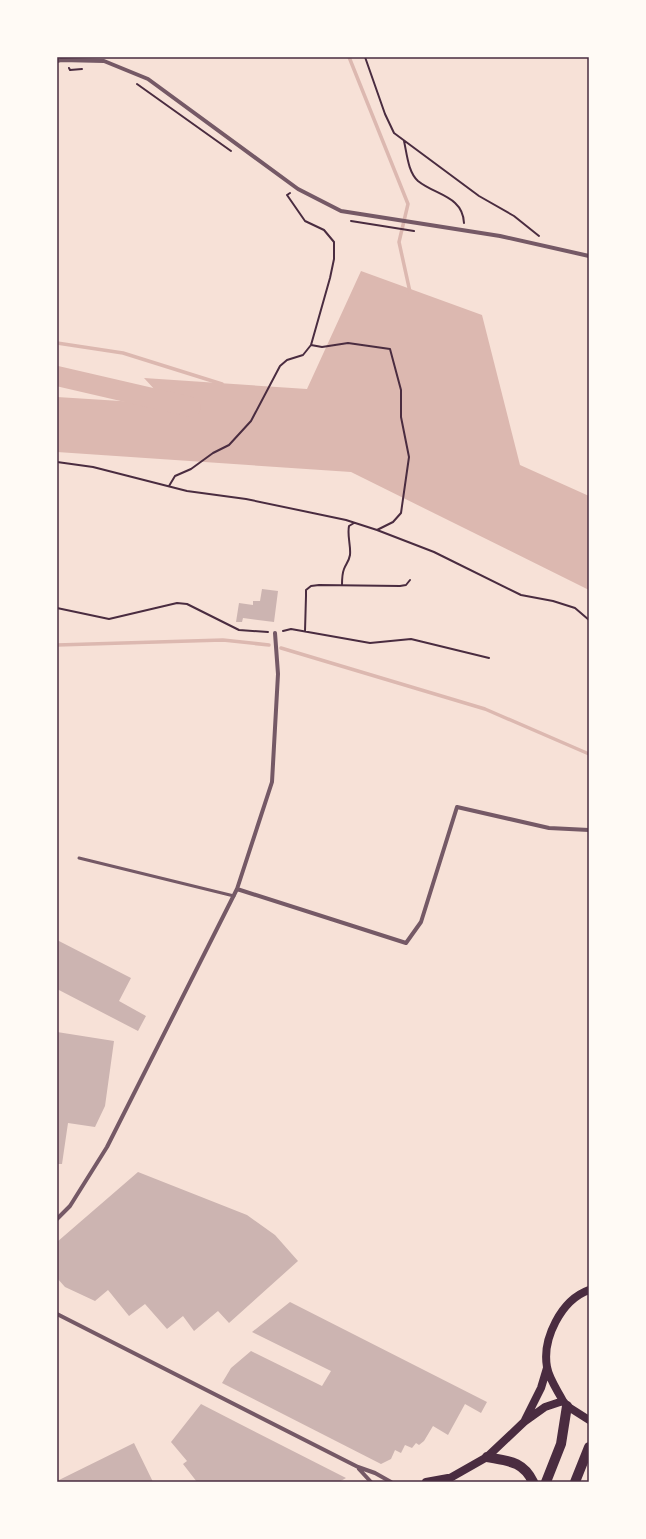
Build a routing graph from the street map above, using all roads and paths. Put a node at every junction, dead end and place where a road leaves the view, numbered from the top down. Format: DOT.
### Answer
graph roads {
  1 [pos="365,57"];
  2 [pos="59,59"];
  3 [pos="404,140"];
  4 [pos="298,189"];
  5 [pos="392,228"];
  6 [pos="464,231"];
  7 [pos="418,232"];
  8 [pos="552,247"];
  9 [pos="589,256"];
  10 [pos="311,345"];
  11 [pos="57,462"];
  12 [pos="169,486"];
  13 [pos="354,523"];
  14 [pos="377,530"];
  15 [pos="410,580"];
  16 [pos="342,586"];
  17 [pos="57,608"];
  18 [pos="589,620"];
  19 [pos="305,631"];
  20 [pos="274,633"];
  21 [pos="489,658"];
  22 [pos="589,830"];
  23 [pos="79,858"];
  24 [pos="237,890"];
  25 [pos="234,896"];
  26 [pos="57,1219"];
  27 [pos="589,1290"];
  28 [pos="57,1314"];
  29 [pos="547,1368"];
  30 [pos="565,1404"];
  31 [pos="589,1420"];
  32 [pos="524,1422"];
  33 [pos="589,1447"];
  34 [pos="487,1457"];
  35 [pos="358,1467"];
  36 [pos="449,1480"];
  37 [pos="371,1482"];
  38 [pos="391,1482"];
  39 [pos="426,1482"];
  40 [pos="443,1482"];
  41 [pos="533,1482"];
  42 [pos="546,1482"];
  43 [pos="575,1482"];
  1 -- 3 [label="path"];
  2 -- 4 [label="street"];
  3 -- 6 [label="path"];
  3 -- 8 [label="path"];
  4 -- 6 [label="street"];
  4 -- 10 [label="path"];
  5 -- 7 [label="path"];
  6 -- 8 [label="street"];
  8 -- 9 [label="street"];
  10 -- 12 [label="path"];
  10 -- 14 [label="path"];
  11 -- 12 [label="path"];
  12 -- 13 [label="path"];
  13 -- 14 [label="path"];
  13 -- 16 [label="path"];
  14 -- 18 [label="path"];
  15 -- 16 [label="path"];
  16 -- 19 [label="path"];
  17 -- 20 [label="path"];
  19 -- 20 [label="path"];
  19 -- 21 [label="path"];
  20 -- 24 [label="street"];
  22 -- 24 [label="street"];
  23 -- 25 [label="lane"];
  24 -- 25 [label="street"];
  25 -- 26 [label="street"];
  27 -- 29 [label="main road"];
  28 -- 35 [label="street"];
  29 -- 30 [label="main road"];
  29 -- 32 [label="main road"];
  30 -- 31 [label="main road"];
  30 -- 32 [label="main road"];
  30 -- 42 [label="highway"];
  32 -- 34 [label="main road"];
  33 -- 43 [label="highway"];
  34 -- 36 [label="main road"];
  34 -- 41 [label="highway"];
  35 -- 37 [label="street"];
  35 -- 38 [label="street"];
  36 -- 39 [label="main road"];
  36 -- 40 [label="main road"];
}
